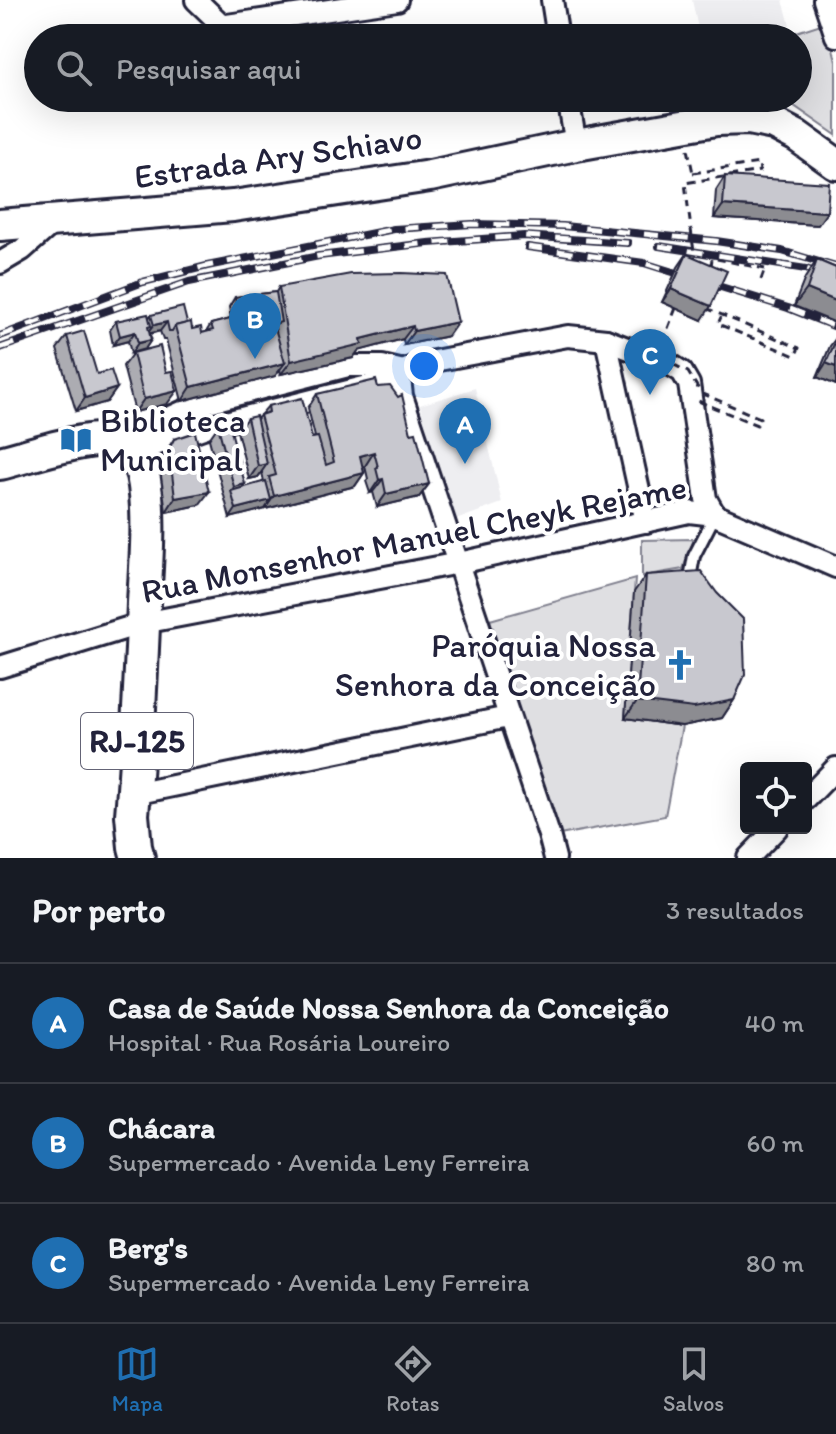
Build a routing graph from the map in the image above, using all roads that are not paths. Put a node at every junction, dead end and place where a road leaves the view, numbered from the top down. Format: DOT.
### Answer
graph roads {
  1 [pos="196,0"];
  2 [pos="397,0"];
  3 [pos="552,0"];
  4 [pos="221,24"];
  5 [pos="240,24"];
  6 [pos="556,24"];
  7 [pos="570,112"];
  8 [pos="703,112"];
  9 [pos="725,112"];
  10 [pos="576,145"];
  11 [pos="836,164"];
  12 [pos="55,221"];
  13 [pos="0,225"];
  14 [pos="0,263"];
  15 [pos="606,340"];
  16 [pos="402,374"];
  17 [pos="269,385"];
  18 [pos="274,409"];
  19 [pos="128,449"];
  20 [pos="0,463"];
  21 [pos="0,478"];
  22 [pos="715,515"];
  23 [pos="646,522"];
  24 [pos="459,563"];
  25 [pos="836,567"];
  26 [pos="689,585"];
  27 [pos="143,623"];
  28 [pos="0,667"];
  29 [pos="508,717"];
  30 [pos="836,768"];
  31 [pos="812,793"];
  32 [pos="134,794"];
  33 [pos="771,834"];
  34 [pos="130,854"];
  35 [pos="555,858"];
  36 [pos="748,858"];
  1 -- 4 [label="street"];
  2 -- 5 [label="street"];
  3 -- 6 [label="street"];
  7 -- 10 [label="street"];
  8 -- 10 [label="main road, Estrada Ary Schiavo"];
  9 -- 11 [label="main road, Estrada Ary Schiavo"];
  10 -- 12 [label="main road, Estrada Ary Schiavo"];
  12 -- 13 [label="main road, Estrada Ary Schiavo"];
  12 -- 14 [label="street"];
  15 -- 16 [label="street"];
  15 -- 22 [label="street"];
  15 -- 23 [label="street"];
  16 -- 17 [label="street"];
  16 -- 18 [label="street"];
  16 -- 24 [label="street"];
  17 -- 18 [label="street"];
  17 -- 19 [label="street"];
  18 -- 19 [label="street"];
  19 -- 20 [label="main road"];
  19 -- 21 [label="main road"];
  19 -- 27 [label="main road, RJ-125"];
  22 -- 23 [label="street, Rua Monsenhor Manuel Cheyk Rejame"];
  22 -- 25 [label="street, Rua Monsenhor Manuel Cheyk Rejame"];
  22 -- 26 [label="lane"];
  23 -- 24 [label="street, Rua Monsenhor Manuel Cheyk Rejame"];
  24 -- 27 [label="street, Rua Monsenhor Manuel Cheyk Rejame"];
  24 -- 29 [label="street"];
  27 -- 28 [label="street, Rua Monsenhor Manuel Cheyk Rejame"];
  27 -- 32 [label="main road, RJ-125"];
  29 -- 32 [label="street"];
  29 -- 35 [label="street"];
  30 -- 31 [label="street"];
  32 -- 34 [label="main road, RJ-125"];
  33 -- 36 [label="street"];
}
